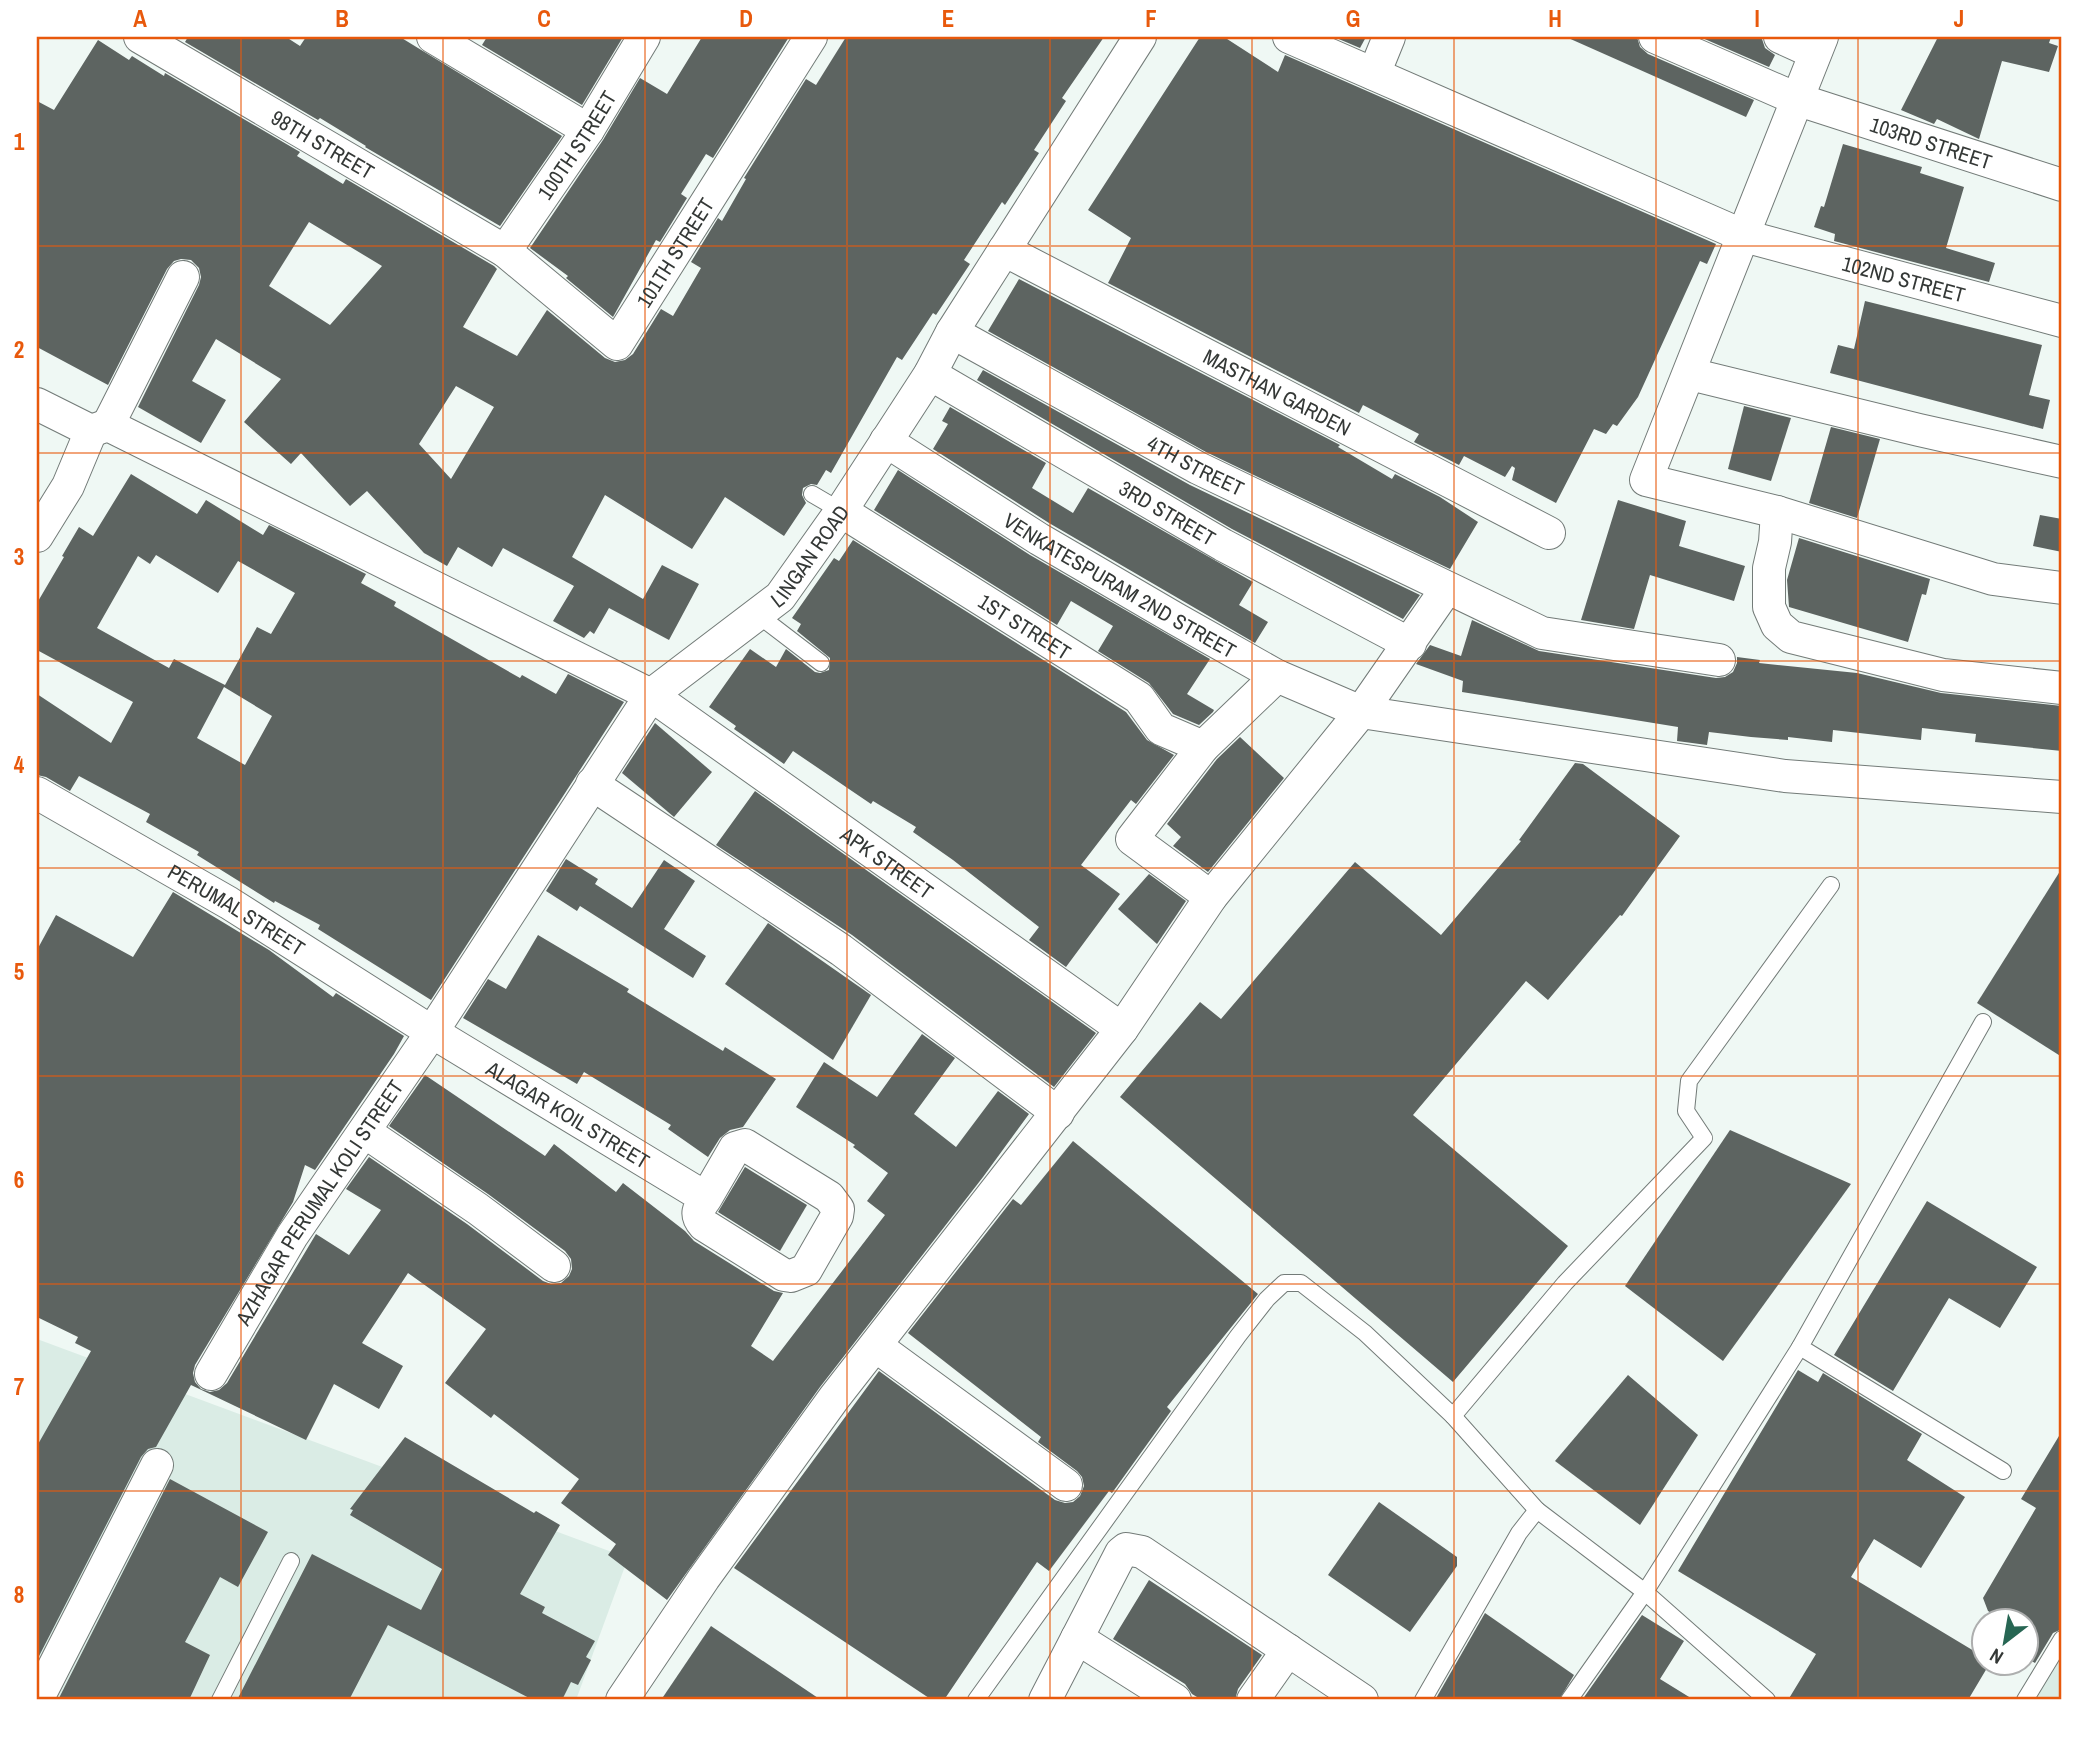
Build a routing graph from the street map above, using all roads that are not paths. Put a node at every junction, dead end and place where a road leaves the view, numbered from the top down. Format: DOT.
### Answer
graph roads {
  1 [pos="140,37"];
  2 [pos="433,37"];
  3 [pos="644,37"];
  4 [pos="811,37"];
  5 [pos="1140,37"];
  6 [pos="1289,37"];
  7 [pos="1389,37"];
  8 [pos="1655,37"];
  9 [pos="1780,37"];
  10 [pos="1819,45"];
  11 [pos="1374,74"];
  12 [pos="1798,100"];
  13 [pos="588,130"];
  14 [pos="2062,185"];
  15 [pos="1744,236"];
  16 [pos="1004,250"];
  17 [pos="505,251"];
  18 [pos="183,278"];
  19 [pos="2062,321"];
  20 [pos="952,332"];
  21 [pos="930,374"];
  22 [pos="1690,374"];
  23 [pos="37,404"];
  24 [pos="99,428"];
  25 [pos="886,441"];
  26 [pos="2062,462"];
  27 [pos="812,494"];
  28 [pos="841,511"];
  29 [pos="1777,512"];
  30 [pos="1549,533"];
  31 [pos="37,536"];
  32 [pos="1447,588"];
  33 [pos="2062,588"];
  34 [pos="757,614"];
  35 [pos="1410,644"];
  36 [pos="1719,660"];
  37 [pos="821,663"];
  38 [pos="1277,676"];
  39 [pos="2062,688"];
  40 [pos="651,695"];
  41 [pos="1361,712"];
  42 [pos="1203,747"];
  43 [pos="592,784"];
  44 [pos="37,793"];
  45 [pos="2062,797"];
  46 [pos="1831,885"];
  47 [pos="1211,897"];
  48 [pos="1983,1022"];
  49 [pos="1122,1029"];
  50 [pos="432,1032"];
  51 [pos="1058,1113"];
  52 [pos="365,1132"];
  53 [pos="706,1198"];
  54 [pos="554,1266"];
  55 [pos="876,1346"];
  56 [pos="1800,1347"];
  57 [pos="211,1374"];
  58 [pos="1453,1416"];
  59 [pos="157,1465"];
  60 [pos="2003,1471"];
  61 [pos="1066,1485"];
  62 [pos="1537,1510"];
  63 [pos="291,1561"];
  64 [pos="1645,1592"];
  65 [pos="1077,1638"];
  66 [pos="2062,1639"];
  67 [pos="1288,1650"];
  68 [pos="37,1700"];
  69 [pos="220,1700"];
  70 [pos="622,1700"];
  71 [pos="976,1700"];
  72 [pos="1045,1700"];
  73 [pos="1175,1700"];
  74 [pos="1253,1700"];
  75 [pos="1362,1700"];
  76 [pos="1423,1700"];
  77 [pos="1569,1700"];
  78 [pos="1767,1700"];
  79 [pos="2025,1700"];
  1 -- 17 [label="street, 98TH STREET"];
  2 -- 13 [label="street"];
  3 -- 13 [label="street, 100TH STREET"];
  4 -- 17 [label="street, 101TH STREET"];
  5 -- 16 [label="street, LINGAN ROAD"];
  6 -- 11 [label="street, 102ND STREET"];
  7 -- 11 [label="street"];
  8 -- 12 [label="street, 103RD STREET"];
  9 -- 10 [label="street"];
  10 -- 12 [label="street"];
  11 -- 15 [label="street, 102ND STREET"];
  12 -- 14 [label="street, 103RD STREET"];
  12 -- 15 [label="street"];
  13 -- 17 [label="street, 100TH STREET"];
  15 -- 19 [label="street, 102ND STREET"];
  15 -- 22 [label="street"];
  16 -- 20 [label="street, LINGAN ROAD"];
  16 -- 30 [label="street, MASTHAN GARDEN"];
  18 -- 24 [label="street"];
  20 -- 21 [label="street, LINGAN ROAD"];
  20 -- 32 [label="street, 4TH STREET"];
  21 -- 25 [label="street, LINGAN ROAD"];
  21 -- 35 [label="street, 3RD STREET"];
  22 -- 26 [label="street"];
  22 -- 29 [label="street"];
  23 -- 24 [label="street, APK STREET"];
  24 -- 31 [label="street"];
  24 -- 40 [label="street, APK STREET"];
  25 -- 28 [label="street, LINGAN ROAD"];
  25 -- 38 [label="street, VENKATESPURAM 2ND STREET"];
  27 -- 28 [label="lane"];
  28 -- 34 [label="street, LINGAN ROAD"];
  28 -- 42 [label="street, 1ST STREET"];
  29 -- 33 [label="street"];
  29 -- 39 [label="street"];
  32 -- 35 [label="street"];
  32 -- 36 [label="street, 4TH STREET"];
  34 -- 37 [label="lane"];
  34 -- 40 [label="street, LINGAN ROAD"];
  35 -- 41 [label="street"];
  38 -- 41 [label="street, VENKATESPURAM 2ND STREET"];
  38 -- 42 [label="street"];
  40 -- 43 [label="street, LINGAN ROAD"];
  40 -- 49 [label="street, APK STREET"];
  41 -- 45 [label="street, VENKATESPURAM 2ND STREET"];
  41 -- 47 [label="street"];
  42 -- 47 [label="street"];
  43 -- 50 [label="street, LINGAN ROAD"];
  43 -- 51 [label="street"];
  44 -- 50 [label="street, PERUMAL STREET"];
  46 -- 58 [label="lane"];
  47 -- 49 [label="street"];
  48 -- 56 [label="lane"];
  49 -- 51 [label="street"];
  50 -- 52 [label="street, AZHAGAR PERUMAL KOLI STREET"];
  50 -- 53 [label="street, ALAGAR KOIL STREET"];
  51 -- 55 [label="street"];
  52 -- 54 [label="street"];
  52 -- 57 [label="street, AZHAGAR PERUMAL KOLI STREET"];
  53 -- 53 [label="street"];
  55 -- 61 [label="street"];
  55 -- 70 [label="street"];
  56 -- 60 [label="lane"];
  56 -- 64 [label="lane"];
  58 -- 62 [label="lane"];
  58 -- 71 [label="lane"];
  59 -- 68 [label="street"];
  62 -- 64 [label="lane"];
  62 -- 76 [label="lane"];
  63 -- 69 [label="lane"];
  64 -- 77 [label="lane"];
  64 -- 78 [label="lane"];
  65 -- 67 [label="street"];
  65 -- 72 [label="street"];
  65 -- 73 [label="street"];
  66 -- 79 [label="lane"];
  67 -- 74 [label="street"];
  67 -- 75 [label="street"];
}
